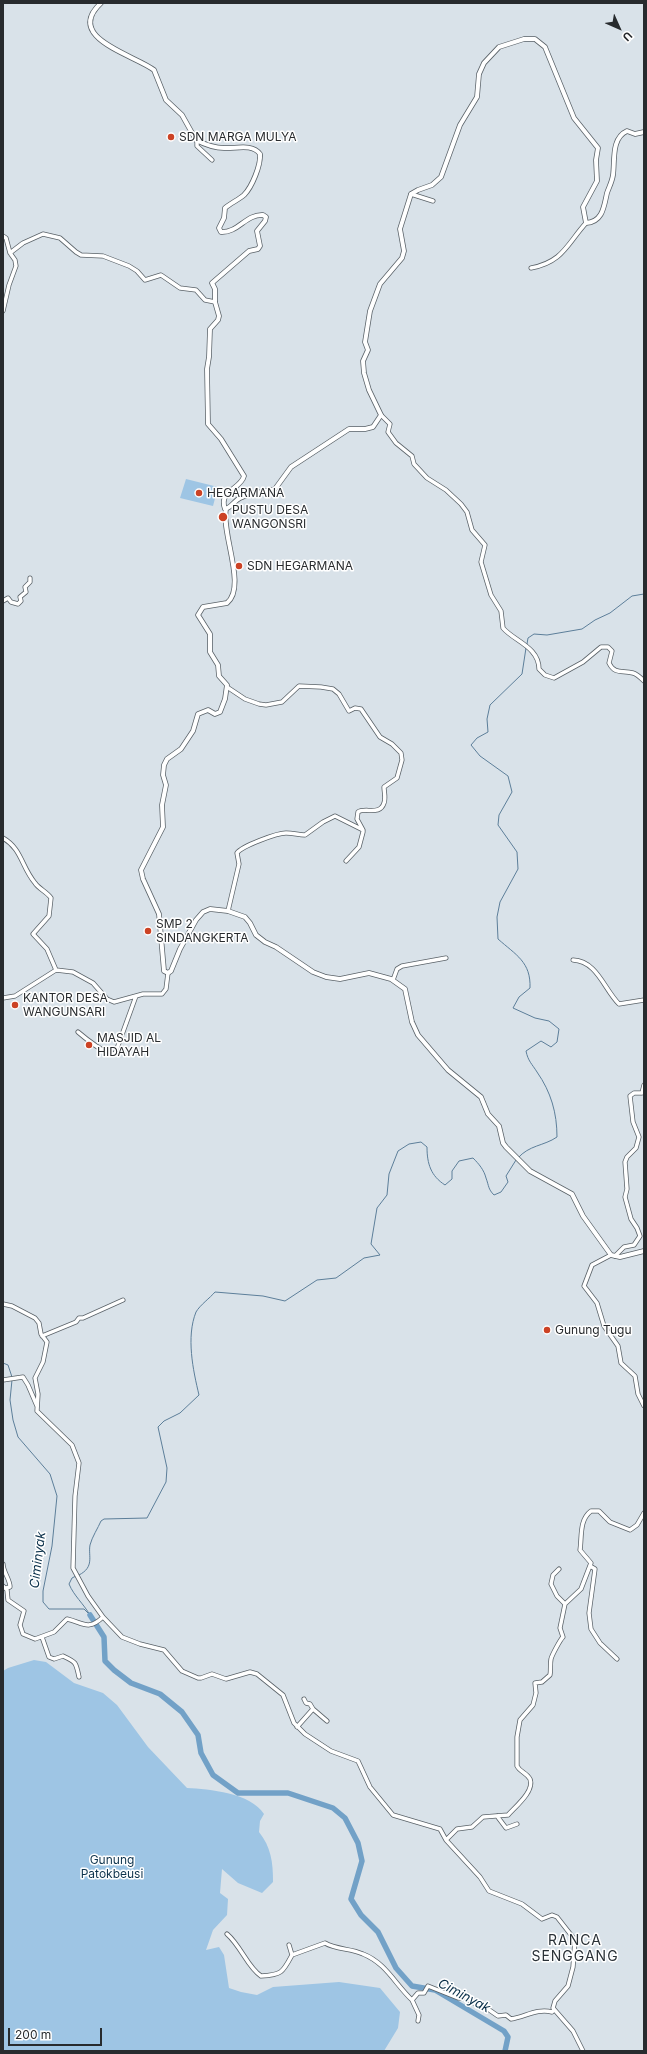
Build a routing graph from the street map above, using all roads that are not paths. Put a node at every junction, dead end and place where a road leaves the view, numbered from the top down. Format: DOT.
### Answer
graph roads {
  1 [pos="101,3"];
  2 [pos="644,132"];
  3 [pos="197,141"];
  4 [pos="212,160"];
  5 [pos="411,194"];
  6 [pos="433,200"];
  7 [pos="586,223"];
  8 [pos="3,236"];
  9 [pos="10,253"];
  10 [pos="531,268"];
  11 [pos="215,302"];
  12 [pos="3,311"];
  13 [pos="381,415"];
  14 [pos="226,509"];
  15 [pos="30,578"];
  16 [pos="3,601"];
  17 [pos="644,681"];
  18 [pos="227,688"];
  19 [pos="363,830"];
  20 [pos="3,838"];
  21 [pos="346,861"];
  22 [pos="228,911"];
  23 [pos="446,958"];
  24 [pos="573,960"];
  25 [pos="56,970"];
  26 [pos="168,973"];
  27 [pos="393,980"];
  28 [pos="136,996"];
  29 [pos="4,997"];
  30 [pos="644,1000"];
  31 [pos="78,1032"];
  32 [pos="644,1084"];
  33 [pos="644,1251"];
  34 [pos="613,1256"];
  35 [pos="123,1300"];
  36 [pos="3,1304"];
  37 [pos="42,1336"];
  38 [pos="5,1379"];
  39 [pos="37,1406"];
  40 [pos="644,1406"];
  41 [pos="644,1513"];
  42 [pos="3,1564"];
  43 [pos="590,1566"];
  44 [pos="559,1569"];
  45 [pos="5,1587"];
  46 [pos="564,1604"];
  47 [pos="102,1618"];
  48 [pos="42,1637"];
  49 [pos="617,1660"];
  50 [pos="79,1677"];
  51 [pos="304,1699"];
  52 [pos="313,1709"];
  53 [pos="326,1721"];
  54 [pos="297,1726"];
  55 [pos="497,1816"];
  56 [pos="517,1824"];
  57 [pos="446,1840"];
  58 [pos="227,1934"];
  59 [pos="289,1945"];
  60 [pos="292,1955"];
  61 [pos="412,2000"];
  62 [pos="554,2010"];
  63 [pos="418,2021"];
  64 [pos="583,2051"];
  1 -- 3 [label="street"];
  2 -- 7 [label="street"];
  3 -- 4 [label="street"];
  3 -- 11 [label="street"];
  5 -- 6 [label="street"];
  5 -- 7 [label="street"];
  5 -- 13 [label="street"];
  7 -- 10 [label="street"];
  8 -- 9 [label="street"];
  9 -- 11 [label="street"];
  9 -- 12 [label="street"];
  11 -- 14 [label="street"];
  13 -- 14 [label="street"];
  13 -- 17 [label="street"];
  14 -- 18 [label="street"];
  15 -- 16 [label="street"];
  18 -- 19 [label="street"];
  18 -- 26 [label="street"];
  19 -- 21 [label="street"];
  19 -- 22 [label="street"];
  20 -- 25 [label="street"];
  22 -- 26 [label="street"];
  22 -- 27 [label="street"];
  23 -- 27 [label="street"];
  24 -- 30 [label="street"];
  25 -- 28 [label="street"];
  25 -- 29 [label="street"];
  26 -- 28 [label="street"];
  27 -- 34 [label="street"];
  28 -- 31 [label="street"];
  32 -- 34 [label="street"];
  33 -- 34 [label="street"];
  34 -- 40 [label="street"];
  35 -- 37 [label="street"];
  36 -- 37 [label="street"];
  37 -- 39 [label="street"];
  38 -- 39 [label="street"];
  39 -- 47 [label="street"];
  41 -- 43 [label="street"];
  42 -- 45 [label="street"];
  43 -- 46 [label="street"];
  43 -- 49 [label="street"];
  44 -- 46 [label="street"];
  45 -- 48 [label="street"];
  46 -- 55 [label="street"];
  47 -- 48 [label="street"];
  47 -- 54 [label="street"];
  48 -- 50 [label="street"];
  51 -- 52 [label="street"];
  52 -- 53 [label="street"];
  52 -- 54 [label="street"];
  54 -- 57 [label="street"];
  55 -- 56 [label="street"];
  55 -- 57 [label="street"];
  57 -- 62 [label="street"];
  58 -- 60 [label="street"];
  59 -- 60 [label="street"];
  60 -- 61 [label="street"];
  61 -- 62 [label="street"];
  61 -- 63 [label="street"];
  62 -- 64 [label="street"];
}
